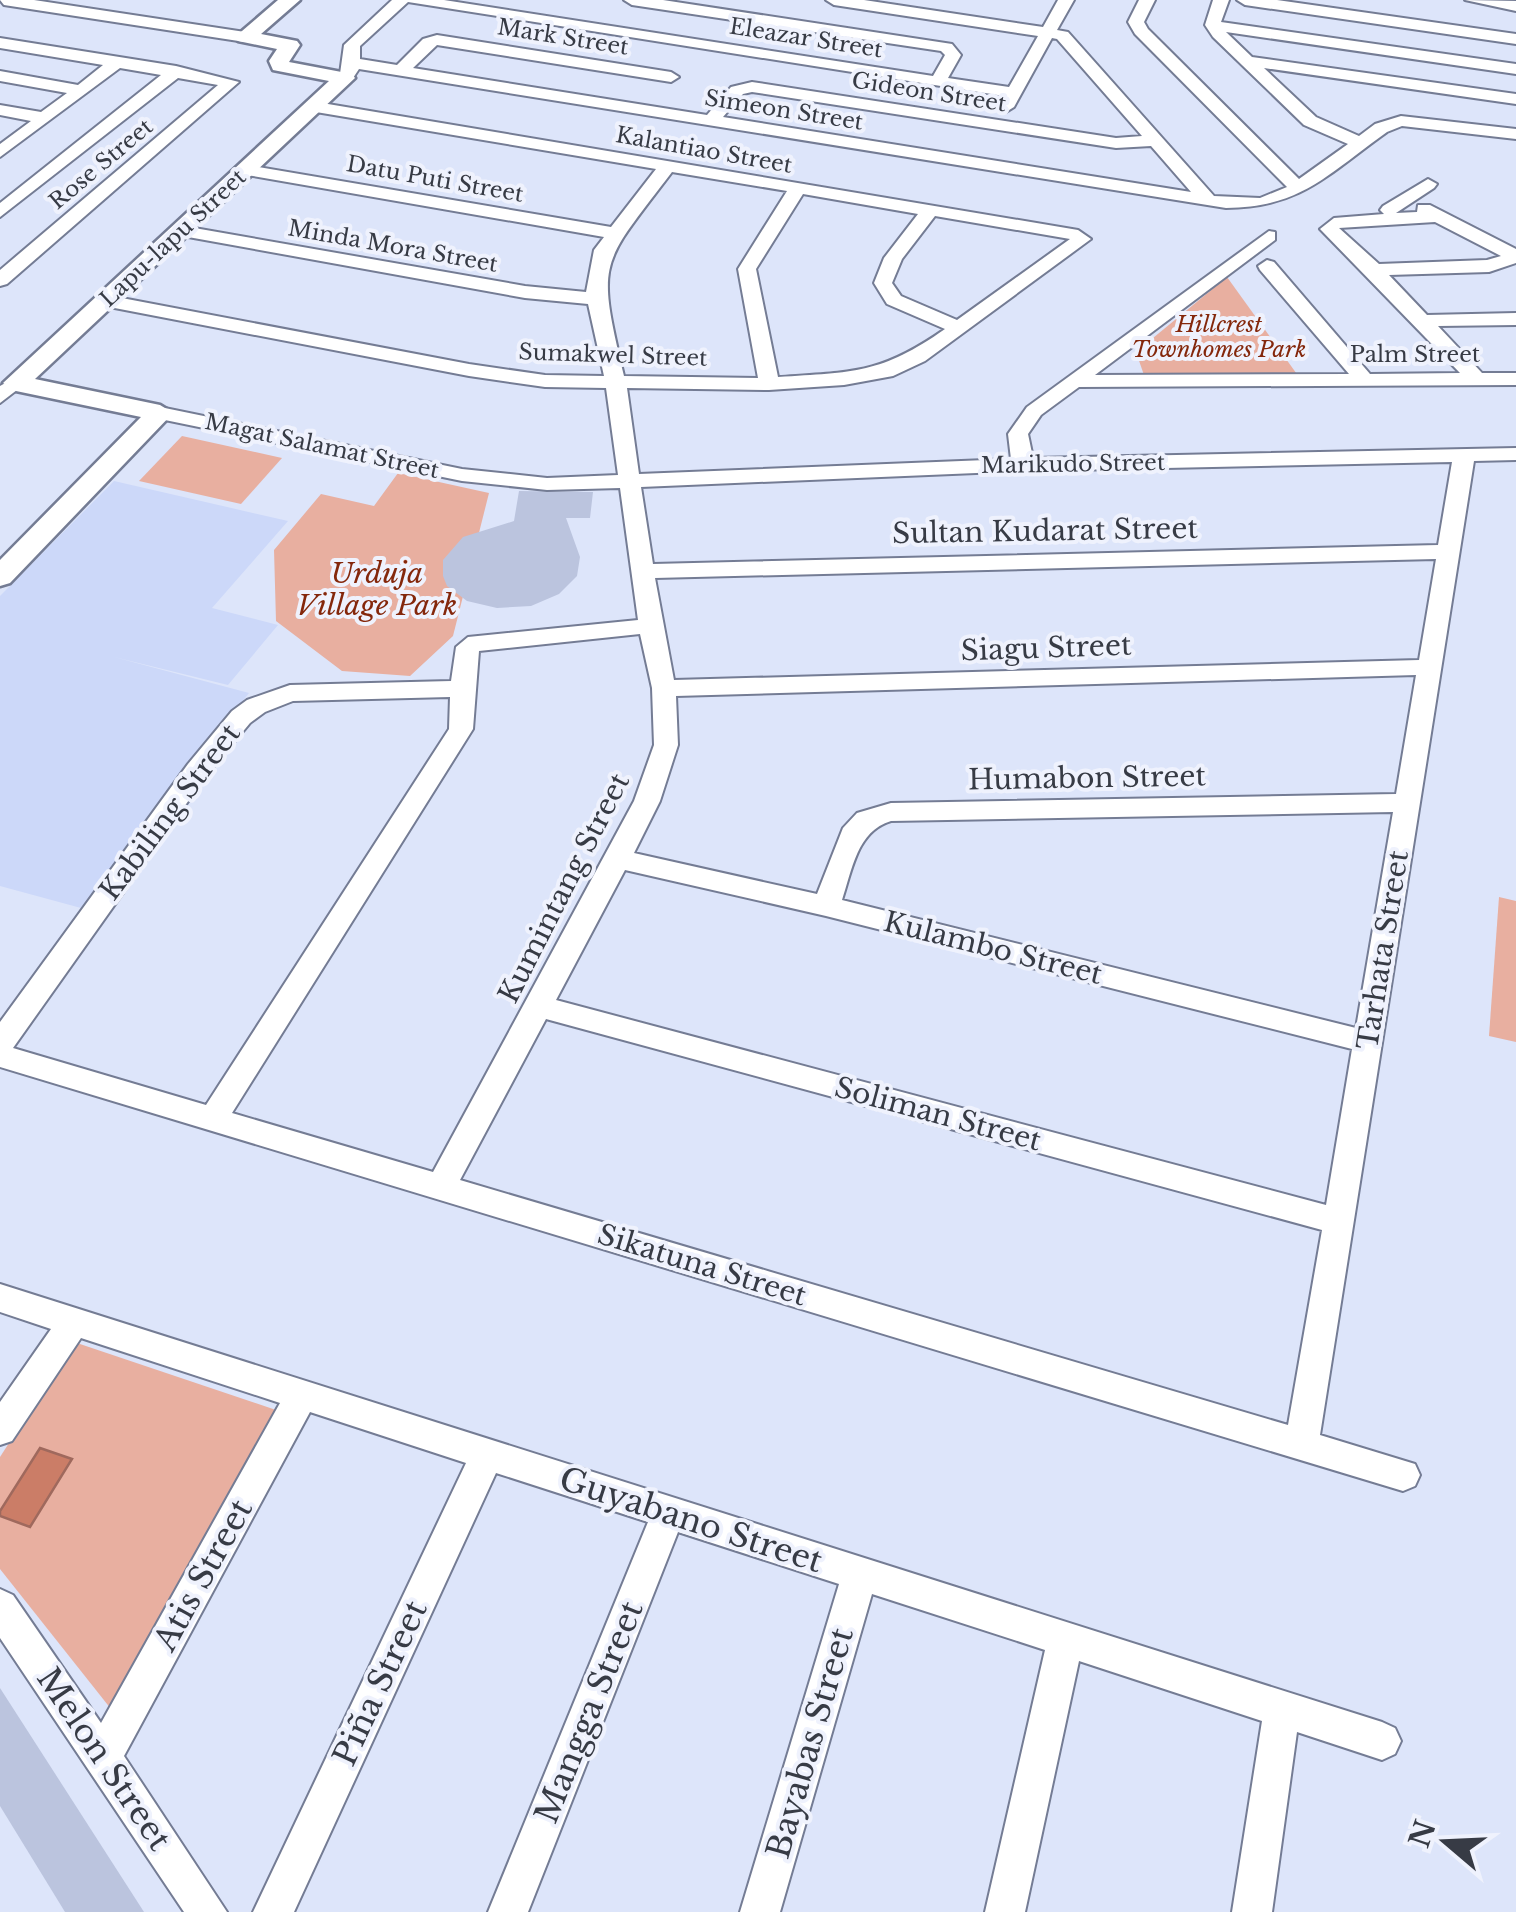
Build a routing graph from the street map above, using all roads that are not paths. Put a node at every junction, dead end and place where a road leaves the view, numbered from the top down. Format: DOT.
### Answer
graph roads {
  1 [pos="4,0"];
  2 [pos="290,0"];
  3 [pos="401,0"];
  4 [pos="414,0"];
  5 [pos="632,0"];
  6 [pos="834,0"];
  7 [pos="1066,0"];
  8 [pos="1147,0"];
  9 [pos="1221,0"];
  10 [pos="1245,0"];
  11 [pos="1473,0"];
  12 [pos="48,2"];
  13 [pos="466,4"];
  14 [pos="1516,6"];
  15 [pos="728,7"];
  16 [pos="1213,25"];
  17 [pos="1048,30"];
  18 [pos="245,37"];
  19 [pos="1516,39"];
  20 [pos="0,43"];
  21 [pos="697,44"];
  22 [pos="118,62"];
  23 [pos="1248,62"];
  24 [pos="1516,68"];
  25 [pos="348,71"];
  26 [pos="401,71"];
  27 [pos="176,72"];
  28 [pos="0,76"];
  29 [pos="671,77"];
  30 [pos="938,81"];
  31 [pos="81,90"];
  32 [pos="1014,92"];
  33 [pos="1516,99"];
  34 [pos="316,107"];
  35 [pos="0,110"];
  36 [pos="643,110"];
  37 [pos="44,118"];
  38 [pos="711,121"];
  39 [pos="996,126"];
  40 [pos="1516,134"];
  41 [pos="1156,140"];
  42 [pos="1360,143"];
  43 [pos="1,150"];
  44 [pos="666,167"];
  45 [pos="247,170"];
  46 [pos="1428,184"];
  47 [pos="797,189"];
  48 [pos="1300,189"];
  49 [pos="1406,199"];
  50 [pos="1208,200"];
  51 [pos="0,212"];
  52 [pos="929,212"];
  53 [pos="1438,216"];
  54 [pos="1375,219"];
  55 [pos="182,231"];
  56 [pos="614,233"];
  57 [pos="1269,236"];
  58 [pos="1082,239"];
  59 [pos="1516,257"];
  60 [pos="1267,266"];
  61 [pos="1374,270"];
  62 [pos="0,280"];
  63 [pos="596,299"];
  64 [pos="106,301"];
  65 [pos="1516,319"];
  66 [pos="1424,321"];
  67 [pos="960,328"];
  68 [pos="1364,379"];
  69 [pos="1476,379"];
  70 [pos="1516,379"];
  71 [pos="1075,381"];
  72 [pos="616,384"];
  73 [pos="769,384"];
  74 [pos="8,390"];
  75 [pos="160,412"];
  76 [pos="1516,454"];
  77 [pos="1464,456"];
  78 [pos="1023,465"];
  79 [pos="631,479"];
  80 [pos="1448,552"];
  81 [pos="644,571"];
  82 [pos="0,577"];
  83 [pos="650,626"];
  84 [pos="1429,667"];
  85 [pos="664,688"];
  86 [pos="464,689"];
  87 [pos="1407,803"];
  88 [pos="618,859"];
  89 [pos="826,906"];
  90 [pos="538,1006"];
  91 [pos="1368,1042"];
  92 [pos="0,1044"];
  93 [pos="0,1056"];
  94 [pos="212,1120"];
  95 [pos="440,1188"];
  96 [pos="1338,1221"];
  97 [pos="0,1298"];
  98 [pos="74,1322"];
  99 [pos="302,1395"];
  100 [pos="0,1430"];
  101 [pos="1302,1444"];
  102 [pos="487,1454"];
  103 [pos="1403,1474"];
  104 [pos="670,1512"];
  105 [pos="860,1574"];
  106 [pos="0,1607"];
  107 [pos="1065,1640"];
  108 [pos="1282,1708"];
  109 [pos="1382,1741"];
  110 [pos="104,1755"];
  111 [pos="207,1912"];
  112 [pos="273,1912"];
  113 [pos="508,1912"];
  114 [pos="760,1912"];
  115 [pos="1005,1912"];
  116 [pos="1252,1912"];
  1 -- 12 [label="street"];
  2 -- 18 [label="street"];
  3 -- 25 [label="street"];
  4 -- 13 [label="street, Eleazar Street"];
  5 -- 15 [label="street"];
  6 -- 17 [label="street"];
  7 -- 17 [label="street"];
  8 -- 48 [label="street"];
  9 -- 16 [label="street"];
  10 -- 19 [label="street"];
  11 -- 14 [label="street"];
  12 -- 18 [label="street"];
  13 -- 21 [label="street, Eleazar Street"];
  15 -- 21 [label="street"];
  15 -- 30 [label="street"];
  16 -- 23 [label="street"];
  16 -- 24 [label="street"];
  17 -- 32 [label="street"];
  17 -- 41 [label="street"];
  18 -- 25 [label="street"];
  20 -- 22 [label="street"];
  21 -- 29 [label="street"];
  21 -- 30 [label="street, Eleazar Street"];
  22 -- 27 [label="street"];
  22 -- 31 [label="street"];
  23 -- 33 [label="street"];
  23 -- 42 [label="street"];
  25 -- 26 [label="street, Simeon Street"];
  25 -- 34 [label="street, Lapu-lapu Street"];
  26 -- 29 [label="street, Mark Street"];
  26 -- 36 [label="street, Simeon Street"];
  27 -- 51 [label="street"];
  27 -- 62 [label="street, Rose Street"];
  28 -- 31 [label="street"];
  29 -- 36 [label="street"];
  30 -- 32 [label="street, Eleazar Street"];
  31 -- 37 [label="street"];
  32 -- 39 [label="street"];
  34 -- 44 [label="street, Kalantiao Street"];
  34 -- 45 [label="street, Lapu-lapu Street"];
  35 -- 37 [label="street"];
  36 -- 38 [label="street, Simeon Street"];
  37 -- 43 [label="street"];
  38 -- 39 [label="street, Gideon Street"];
  38 -- 50 [label="street, Simeon Street"];
  39 -- 41 [label="street, Gideon Street"];
  40 -- 42 [label="street"];
  41 -- 50 [label="street"];
  42 -- 48 [label="street"];
  44 -- 47 [label="street, Kalantiao Street"];
  44 -- 56 [label="street"];
  45 -- 55 [label="street, Lapu-lapu Street"];
  45 -- 56 [label="street, Datu Puti Street"];
  46 -- 49 [label="street"];
  47 -- 52 [label="street, Kalantiao Street"];
  47 -- 73 [label="street"];
  48 -- 50 [label="street, Simeon Street"];
  49 -- 53 [label="street"];
  49 -- 54 [label="street"];
  52 -- 58 [label="street, Kalantiao Street"];
  52 -- 67 [label="street"];
  53 -- 54 [label="street"];
  53 -- 59 [label="street"];
  54 -- 61 [label="street"];
  55 -- 63 [label="street, Minda Mora Street"];
  55 -- 64 [label="street, Lapu-lapu Street"];
  56 -- 63 [label="street"];
  57 -- 71 [label="street"];
  58 -- 67 [label="street, Sumakwel Street"];
  59 -- 61 [label="street"];
  60 -- 68 [label="street"];
  61 -- 66 [label="street"];
  63 -- 72 [label="street, Kumintang Street"];
  64 -- 72 [label="street, Sumakwel Street"];
  64 -- 74 [label="street, Lapu-lapu Street"];
  65 -- 66 [label="street"];
  66 -- 69 [label="street"];
  67 -- 73 [label="street, Sumakwel Street"];
  68 -- 69 [label="street, Palm Street"];
  68 -- 71 [label="street, Palm Street"];
  69 -- 70 [label="street, Palm Street"];
  71 -- 78 [label="street"];
  72 -- 73 [label="street, Sumakwel Street"];
  72 -- 79 [label="street, Kumintang Street"];
  74 -- 75 [label="street, Magat Salamat Street"];
  75 -- 79 [label="street, Magat Salamat Street"];
  75 -- 82 [label="street"];
  76 -- 77 [label="street, Marikudo Street"];
  77 -- 78 [label="street, Marikudo Street"];
  77 -- 80 [label="street, Tarhata Street"];
  78 -- 79 [label="street, Marikudo Street"];
  79 -- 81 [label="street, Kumintang Street"];
  80 -- 81 [label="street, Sultan Kudarat Street"];
  80 -- 84 [label="street, Tarhata Street"];
  81 -- 83 [label="street, Kumintang Street"];
  83 -- 85 [label="street, Kumintang Street"];
  83 -- 86 [label="street"];
  84 -- 85 [label="street, Siagu Street"];
  84 -- 87 [label="street, Tarhata Street"];
  85 -- 88 [label="street, Kumintang Street"];
  86 -- 92 [label="street, Kabiling Street"];
  86 -- 94 [label="street"];
  87 -- 89 [label="street, Humabon Street"];
  87 -- 91 [label="street, Tarhata Street"];
  88 -- 89 [label="street, Kulambo Street"];
  88 -- 90 [label="street, Kumintang Street"];
  89 -- 91 [label="street, Kulambo Street"];
  90 -- 95 [label="street, Kumintang Street"];
  90 -- 96 [label="street, Soliman Street"];
  91 -- 96 [label="street, Tarhata Street"];
  93 -- 94 [label="street, Sikatuna Street"];
  94 -- 95 [label="street, Sikatuna Street"];
  95 -- 101 [label="street, Sikatuna Street"];
  96 -- 101 [label="street, Tarhata Street"];
  97 -- 98 [label="street, Guyabano Street"];
  98 -- 99 [label="street, Guyabano Street"];
  98 -- 100 [label="street"];
  99 -- 102 [label="street, Guyabano Street"];
  99 -- 110 [label="street, Atis Street"];
  101 -- 103 [label="street, Sikatuna Street"];
  102 -- 104 [label="street, Guyabano Street"];
  102 -- 112 [label="street, Piña Street"];
  104 -- 105 [label="street, Guyabano Street"];
  104 -- 113 [label="street, Mangga Street"];
  105 -- 107 [label="street, Guyabano Street"];
  105 -- 114 [label="street, Bayabas Street"];
  106 -- 110 [label="street, Melon Street"];
  107 -- 108 [label="street, Guyabano Street"];
  107 -- 115 [label="street"];
  108 -- 109 [label="street, Guyabano Street"];
  108 -- 116 [label="street"];
  110 -- 111 [label="street, Melon Street"];
}
